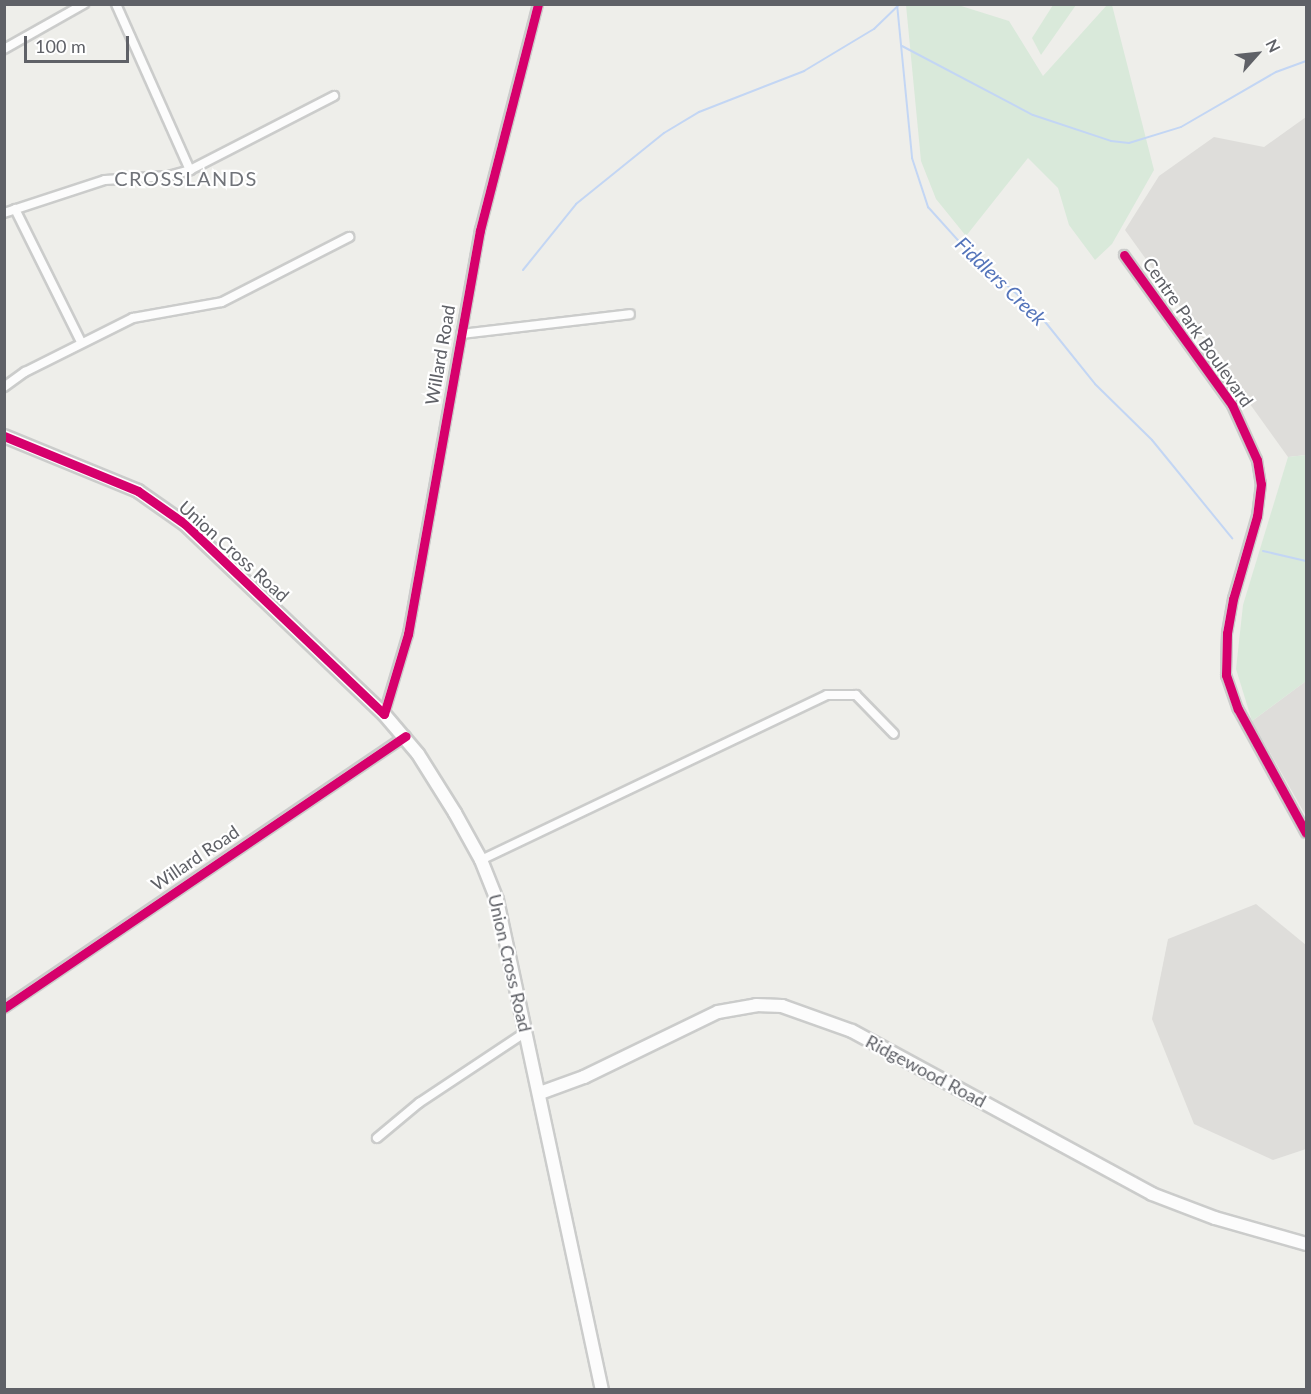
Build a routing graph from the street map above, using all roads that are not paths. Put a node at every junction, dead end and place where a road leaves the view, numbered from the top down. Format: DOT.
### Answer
graph roads {
  1 [pos="84,4"];
  2 [pos="116,4"];
  3 [pos="538,4"];
  4 [pos="4,49"];
  5 [pos="334,96"];
  6 [pos="190,170"];
  7 [pos="15,209"];
  8 [pos="4,213"];
  9 [pos="350,237"];
  10 [pos="1124,255"];
  11 [pos="630,314"];
  12 [pos="461,334"];
  13 [pos="81,342"];
  14 [pos="4,387"];
  15 [pos="4,436"];
  16 [pos="384,714"];
  17 [pos="894,734"];
  18 [pos="405,736"];
  19 [pos="1306,833"];
  20 [pos="481,860"];
  21 [pos="4,1008"];
  22 [pos="526,1032"];
  23 [pos="540,1093"];
  24 [pos="377,1138"];
  25 [pos="1306,1244"];
  26 [pos="602,1389"];
  1 -- 4 [label="street"];
  2 -- 6 [label="street"];
  3 -- 12 [label="street, Willard Road"];
  5 -- 6 [label="street"];
  6 -- 7 [label="street"];
  7 -- 8 [label="street"];
  7 -- 13 [label="street"];
  9 -- 13 [label="street"];
  10 -- 19 [label="street, Centre Park Boulevard"];
  11 -- 12 [label="street"];
  12 -- 16 [label="street, Willard Road"];
  13 -- 14 [label="street"];
  15 -- 16 [label="main road, Union Cross Road"];
  16 -- 18 [label="main road, Union Cross Road"];
  17 -- 20 [label="street"];
  18 -- 20 [label="main road, Union Cross Road"];
  18 -- 21 [label="street, Willard Road"];
  20 -- 22 [label="main road, Union Cross Road"];
  22 -- 23 [label="main road, Union Cross Road"];
  22 -- 24 [label="street"];
  23 -- 25 [label="main road, Ridgewood Road"];
  23 -- 26 [label="main road, Union Cross Road"];
}
